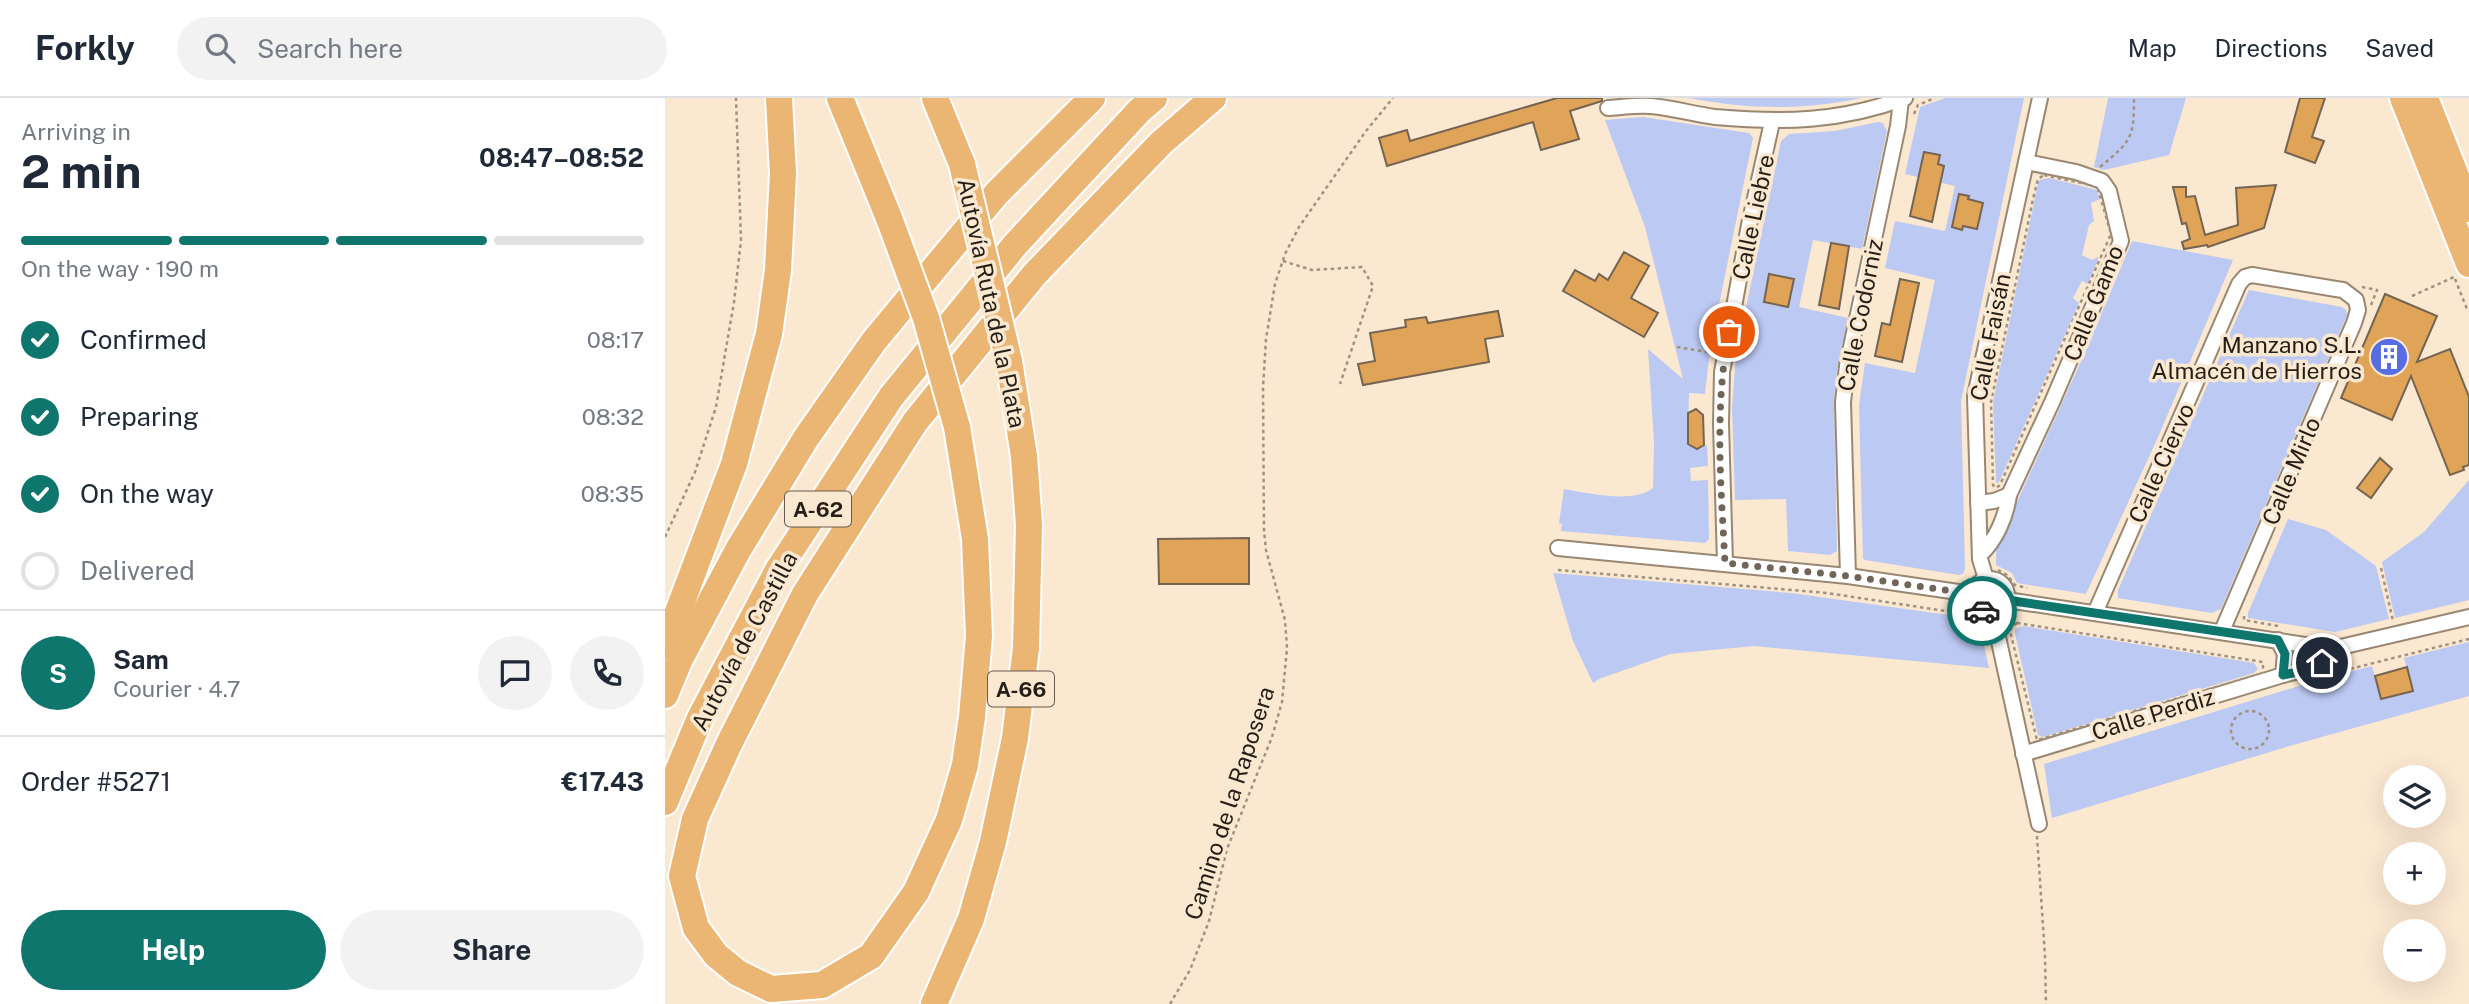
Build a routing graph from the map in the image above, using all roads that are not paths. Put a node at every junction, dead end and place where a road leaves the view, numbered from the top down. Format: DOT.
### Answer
graph roads {
  1 [pos="779,98"];
  2 [pos="840,98"];
  3 [pos="935,98"];
  4 [pos="1092,98"];
  5 [pos="1154,98"];
  6 [pos="1213,98"];
  7 [pos="2040,98"];
  8 [pos="2403,98"];
  9 [pos="2425,98"];
  10 [pos="1903,99"];
  11 [pos="1608,108"];
  12 [pos="1772,122"];
  13 [pos="2026,162"];
  14 [pos="2469,209"];
  15 [pos="2462,271"];
  16 [pos="2245,277"];
  17 [pos="2009,495"];
  18 [pos="1979,503"];
  19 [pos="1558,548"];
  20 [pos="1980,555"];
  21 [pos="1725,563"];
  22 [pos="1848,576"];
  23 [pos="1986,579"];
  24 [pos="1972,594"];
  25 [pos="2007,600"];
  26 [pos="2095,612"];
  27 [pos="1993,614"];
  28 [pos="2469,617"];
  29 [pos="2222,631"];
  30 [pos="2278,640"];
  31 [pos="665,646"];
  32 [pos="2325,648"];
  33 [pos="2290,673"];
  34 [pos="665,695"];
  35 [pos="2023,754"];
  36 [pos="665,802"];
  37 [pos="2039,824"];
  38 [pos="934,1004"];
  1 -- 31 [label="highway"];
  2 -- 6 [label="highway, A-66, bridge"];
  3 -- 38 [label="highway, Autovía Ruta de la Plata / A-66, bridge"];
  4 -- 34 [label="highway, Autovía de Castilla / A-62"];
  5 -- 36 [label="highway, Autovía de Castilla / A-62"];
  7 -- 13 [label="street, Calle Faisán"];
  8 -- 15 [label="highway"];
  9 -- 14 [label="highway"];
  10 -- 12 [label="street"];
  10 -- 22 [label="street, Calle Codorniz"];
  11 -- 12 [label="street"];
  12 -- 21 [label="street, Calle Liebre"];
  13 -- 17 [label="street, Calle Gamo"];
  13 -- 18 [label="street, Calle Faisán"];
  16 -- 26 [label="street, Calle Ciervo"];
  16 -- 29 [label="street, Calle Mirlo"];
  17 -- 18 [label="street"];
  17 -- 20 [label="street, Calle Gamo"];
  18 -- 20 [label="street, Calle Faisán"];
  19 -- 21 [label="street"];
  20 -- 23 [label="street, Calle Faisán"];
  21 -- 22 [label="street"];
  22 -- 24 [label="street"];
  23 -- 24 [label="street"];
  23 -- 25 [label="street"];
  24 -- 27 [label="street"];
  25 -- 26 [label="street"];
  25 -- 27 [label="street"];
  26 -- 29 [label="street"];
  27 -- 35 [label="street"];
  28 -- 32 [label="street, Calle Perdiz"];
  29 -- 30 [label="street"];
  30 -- 32 [label="street"];
  30 -- 33 [label="street"];
  32 -- 33 [label="street, Calle Perdiz"];
  33 -- 35 [label="street, Calle Perdiz"];
  35 -- 37 [label="street"];
}
